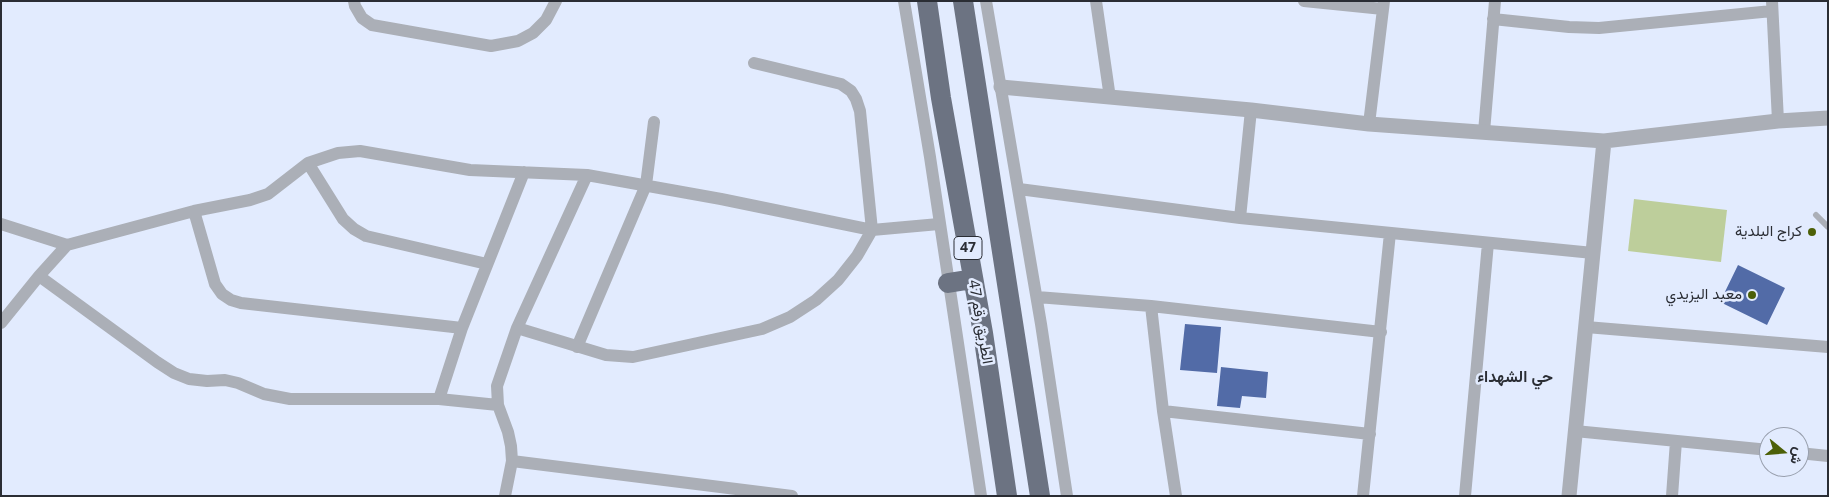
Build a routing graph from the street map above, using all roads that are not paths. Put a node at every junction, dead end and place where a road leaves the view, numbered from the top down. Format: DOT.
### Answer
graph roads {
  1 [pos="354,1"];
  2 [pos="556,1"];
  3 [pos="904,1"];
  4 [pos="927,1"];
  5 [pos="963,1"];
  6 [pos="986,1"];
  7 [pos="1096,1"];
  8 [pos="1304,1"];
  9 [pos="1495,1"];
  10 [pos="1384,5"];
  11 [pos="1772,6"];
  12 [pos="1493,19"];
  13 [pos="754,64"];
  14 [pos="1001,88"];
  15 [pos="1110,98"];
  16 [pos="1251,110"];
  17 [pos="1828,118"];
  18 [pos="1778,121"];
  19 [pos="654,122"];
  20 [pos="1368,124"];
  21 [pos="1484,132"];
  22 [pos="1604,141"];
  23 [pos="308,163"];
  24 [pos="524,172"];
  25 [pos="586,175"];
  26 [pos="646,185"];
  27 [pos="1018,189"];
  28 [pos="194,211"];
  29 [pos="1816,215"];
  30 [pos="1240,218"];
  31 [pos="1,224"];
  32 [pos="940,224"];
  33 [pos="1828,227"];
  34 [pos="872,230"];
  35 [pos="1390,233"];
  36 [pos="1488,243"];
  37 [pos="67,245"];
  38 [pos="1593,253"];
  39 [pos="487,264"];
  40 [pos="39,276"];
  41 [pos="973,279"];
  42 [pos="948,283"];
  43 [pos="1037,297"];
  44 [pos="1152,306"];
  45 [pos="1,323"];
  46 [pos="1586,327"];
  47 [pos="462,328"];
  48 [pos="518,328"];
  49 [pos="1381,332"];
  50 [pos="577,347"];
  51 [pos="1828,347"];
  52 [pos="439,399"];
  53 [pos="498,405"];
  54 [pos="1163,411"];
  55 [pos="1575,431"];
  56 [pos="1370,434"];
  57 [pos="1676,441"];
  58 [pos="1759,449"];
  59 [pos="1809,454"];
  60 [pos="1828,456"];
  61 [pos="512,461"];
  62 [pos="716,491"];
  63 [pos="505,496"];
  64 [pos="792,496"];
  65 [pos="981,496"];
  66 [pos="1007,496"];
  67 [pos="1040,496"];
  68 [pos="1067,496"];
  69 [pos="1176,496"];
  70 [pos="1363,496"];
  71 [pos="1464,496"];
  72 [pos="1569,496"];
  73 [pos="1672,496"];
  1 -- 2 [label="street"];
  3 -- 32 [label="street"];
  4 -- 41 [label="highway, الطريق رقم 47 / 47"];
  5 -- 67 [label="highway, 47"];
  6 -- 14 [label="street"];
  7 -- 15 [label="street"];
  8 -- 10 [label="street"];
  9 -- 12 [label="street"];
  10 -- 20 [label="street"];
  11 -- 12 [label="street"];
  11 -- 18 [label="street"];
  12 -- 21 [label="street"];
  13 -- 34 [label="street"];
  14 -- 15 [label="street"];
  14 -- 27 [label="street"];
  15 -- 16 [label="street"];
  16 -- 20 [label="street"];
  16 -- 30 [label="street"];
  17 -- 18 [label="street"];
  18 -- 22 [label="street"];
  19 -- 26 [label="street"];
  20 -- 21 [label="street"];
  21 -- 22 [label="street"];
  22 -- 38 [label="street"];
  23 -- 24 [label="street"];
  23 -- 28 [label="street"];
  23 -- 39 [label="street"];
  24 -- 25 [label="street"];
  24 -- 39 [label="street"];
  25 -- 26 [label="street"];
  25 -- 48 [label="street"];
  26 -- 34 [label="street"];
  26 -- 50 [label="street"];
  27 -- 30 [label="street"];
  27 -- 43 [label="street"];
  28 -- 37 [label="street"];
  28 -- 47 [label="street"];
  29 -- 33 [label="lane"];
  30 -- 35 [label="street"];
  31 -- 37 [label="street"];
  32 -- 34 [label="street"];
  32 -- 42 [label="street"];
  34 -- 50 [label="street"];
  35 -- 36 [label="street"];
  35 -- 49 [label="street"];
  36 -- 38 [label="street"];
  36 -- 71 [label="street"];
  37 -- 40 [label="street"];
  38 -- 46 [label="street"];
  39 -- 47 [label="street"];
  40 -- 45 [label="street"];
  40 -- 52 [label="street"];
  41 -- 42 [label="highway"];
  41 -- 66 [label="highway, الطريق رقم 47 / 47"];
  42 -- 65 [label="street"];
  43 -- 44 [label="street"];
  43 -- 68 [label="street"];
  44 -- 49 [label="street"];
  44 -- 54 [label="street"];
  46 -- 51 [label="street"];
  46 -- 55 [label="street"];
  47 -- 52 [label="street"];
  48 -- 50 [label="street"];
  48 -- 53 [label="street"];
  49 -- 56 [label="street"];
  52 -- 53 [label="street"];
  53 -- 61 [label="street"];
  54 -- 56 [label="street"];
  54 -- 69 [label="street"];
  55 -- 57 [label="street"];
  55 -- 72 [label="street"];
  56 -- 70 [label="street"];
  57 -- 58 [label="street"];
  57 -- 73 [label="street"];
  59 -- 60 [label="street"];
  61 -- 62 [label="street"];
  61 -- 63 [label="street"];
  62 -- 64 [label="street"];
}
